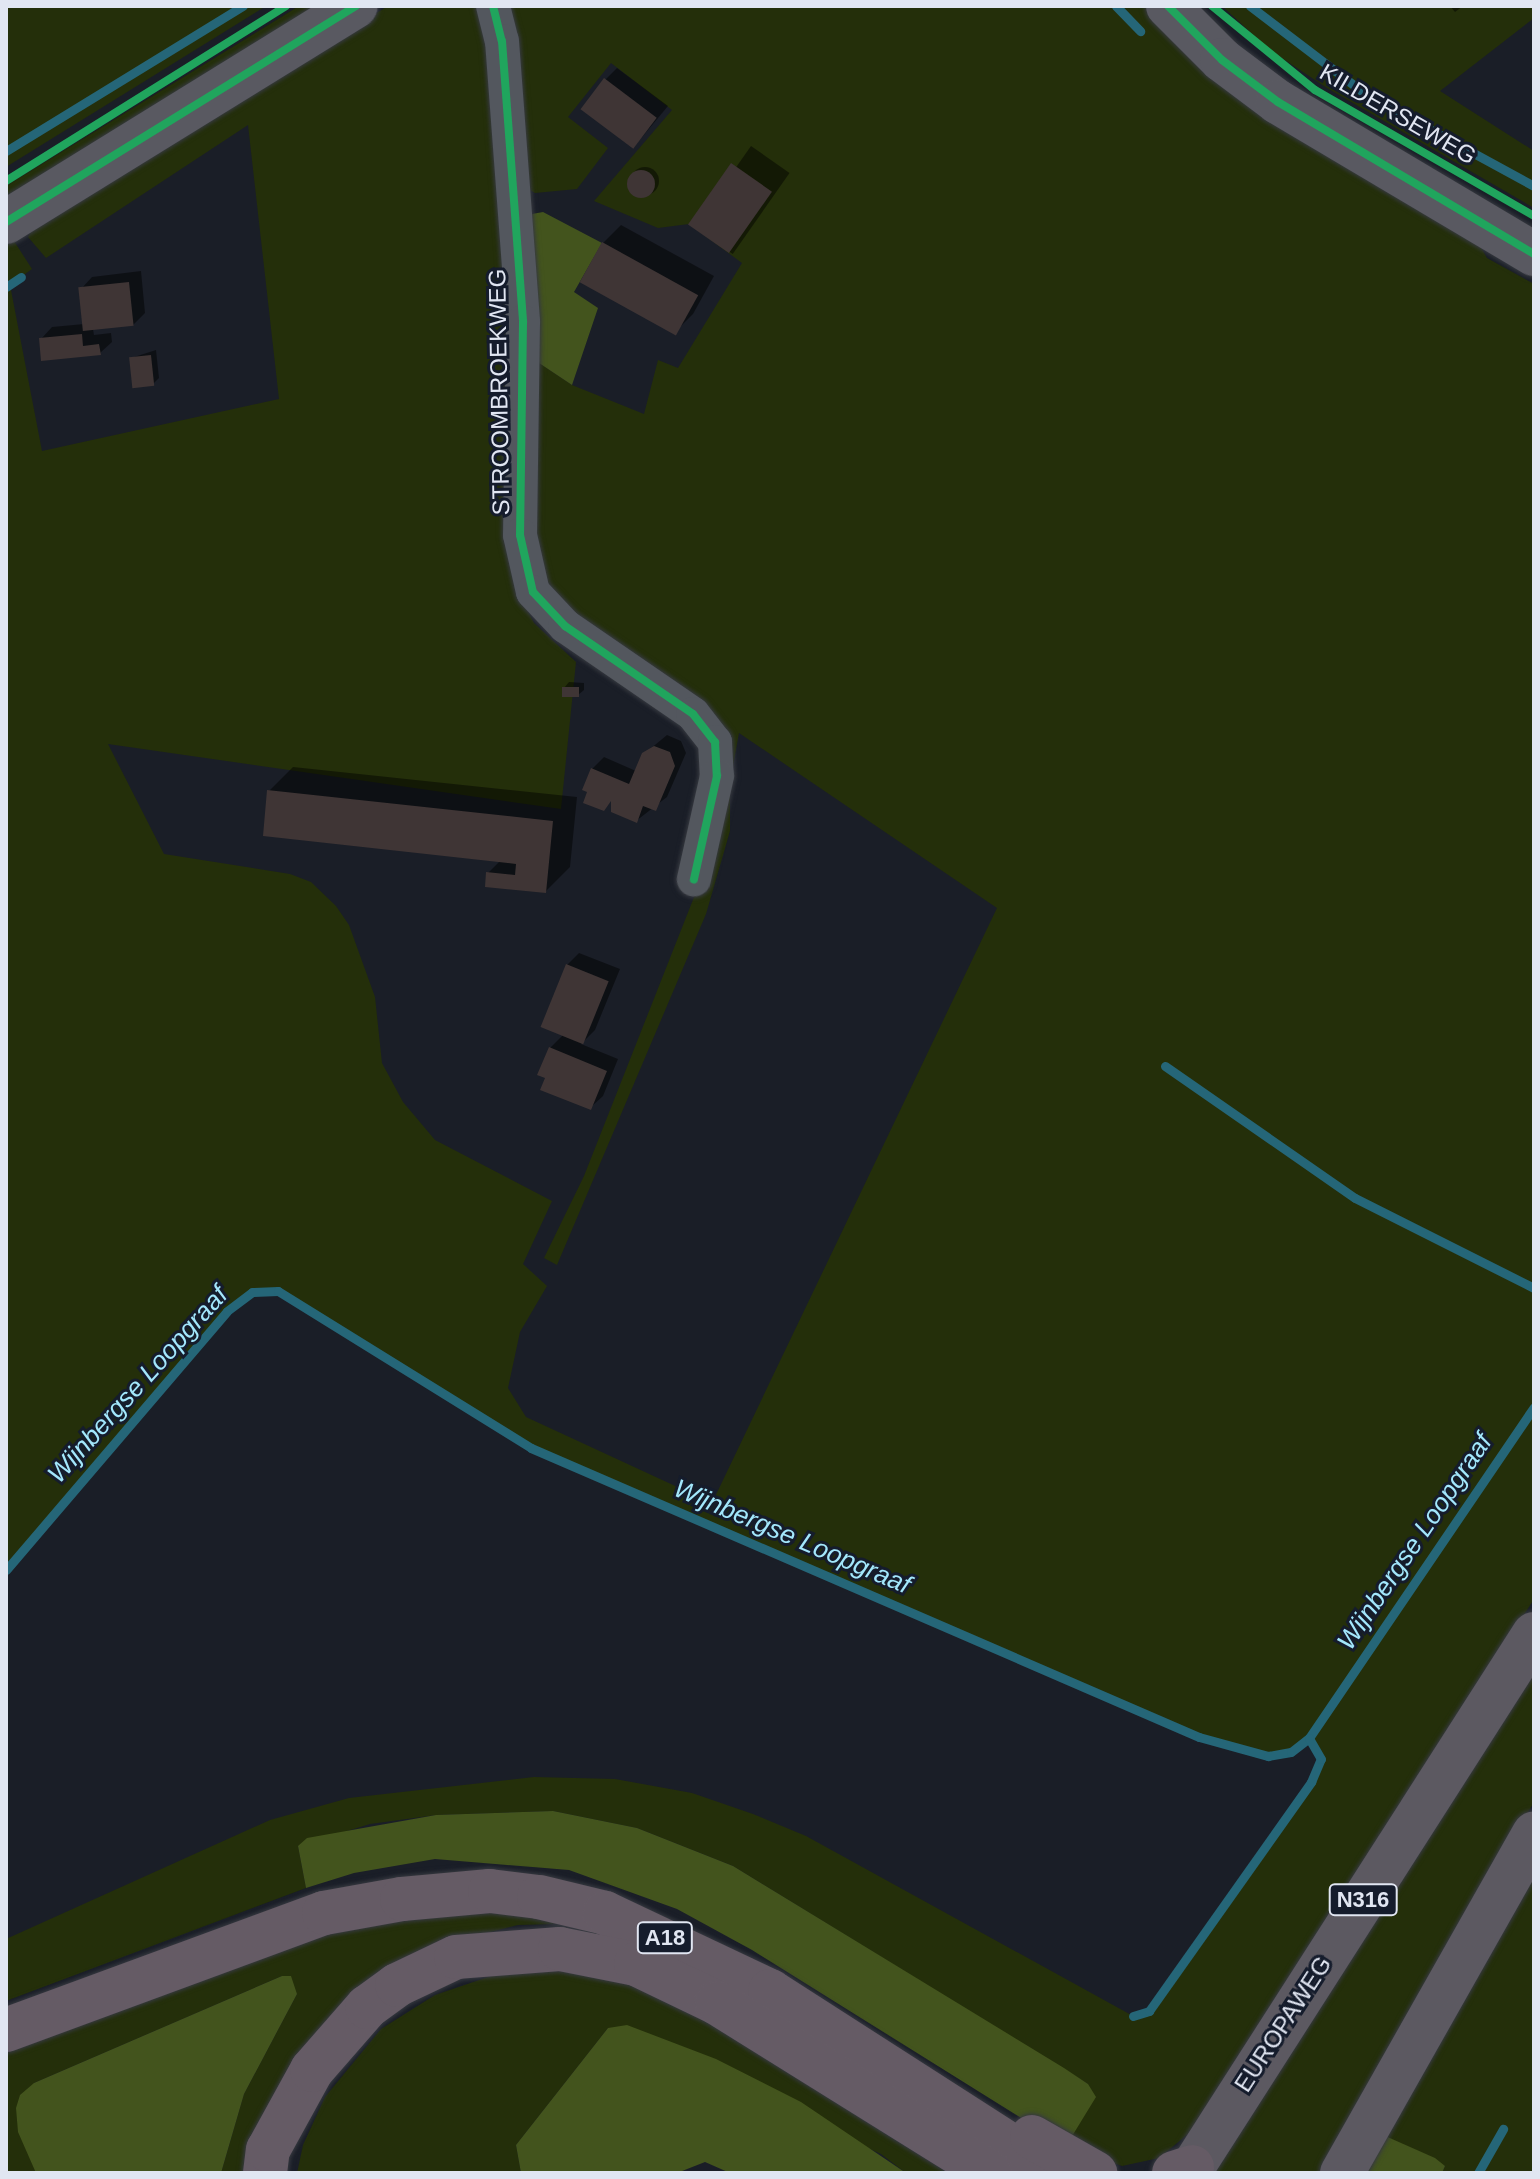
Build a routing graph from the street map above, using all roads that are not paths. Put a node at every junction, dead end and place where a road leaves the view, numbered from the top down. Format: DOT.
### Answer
graph roads {
  1 [pos="356,6"];
  2 [pos="493,6"];
  3 [pos="1168,6"];
  4 [pos="6,222"];
  5 [pos="1534,254"];
  6 [pos="694,879"];
  7 [pos="1534,1634"];
  8 [pos="1534,1834"];
  9 [pos="6,2030"];
  10 [pos="965,2117"];
  11 [pos="1185,2171"];
  12 [pos="265,2173"];
  13 [pos="990,2173"];
  14 [pos="1053,2173"];
  15 [pos="1095,2173"];
  16 [pos="1342,2173"];
  1 -- 4 [label="street"];
  2 -- 6 [label="street, STROOMBROEKWEG"];
  3 -- 5 [label="street"];
  7 -- 11 [label="main road, EUROPAWEG / N316"];
  8 -- 16 [label="main road"];
  9 -- 10 [label="highway, A18"];
  10 -- 14 [label="highway, A18"];
  10 -- 15 [label="highway, A18"];
  12 -- 13 [label="highway, A18"];
}
